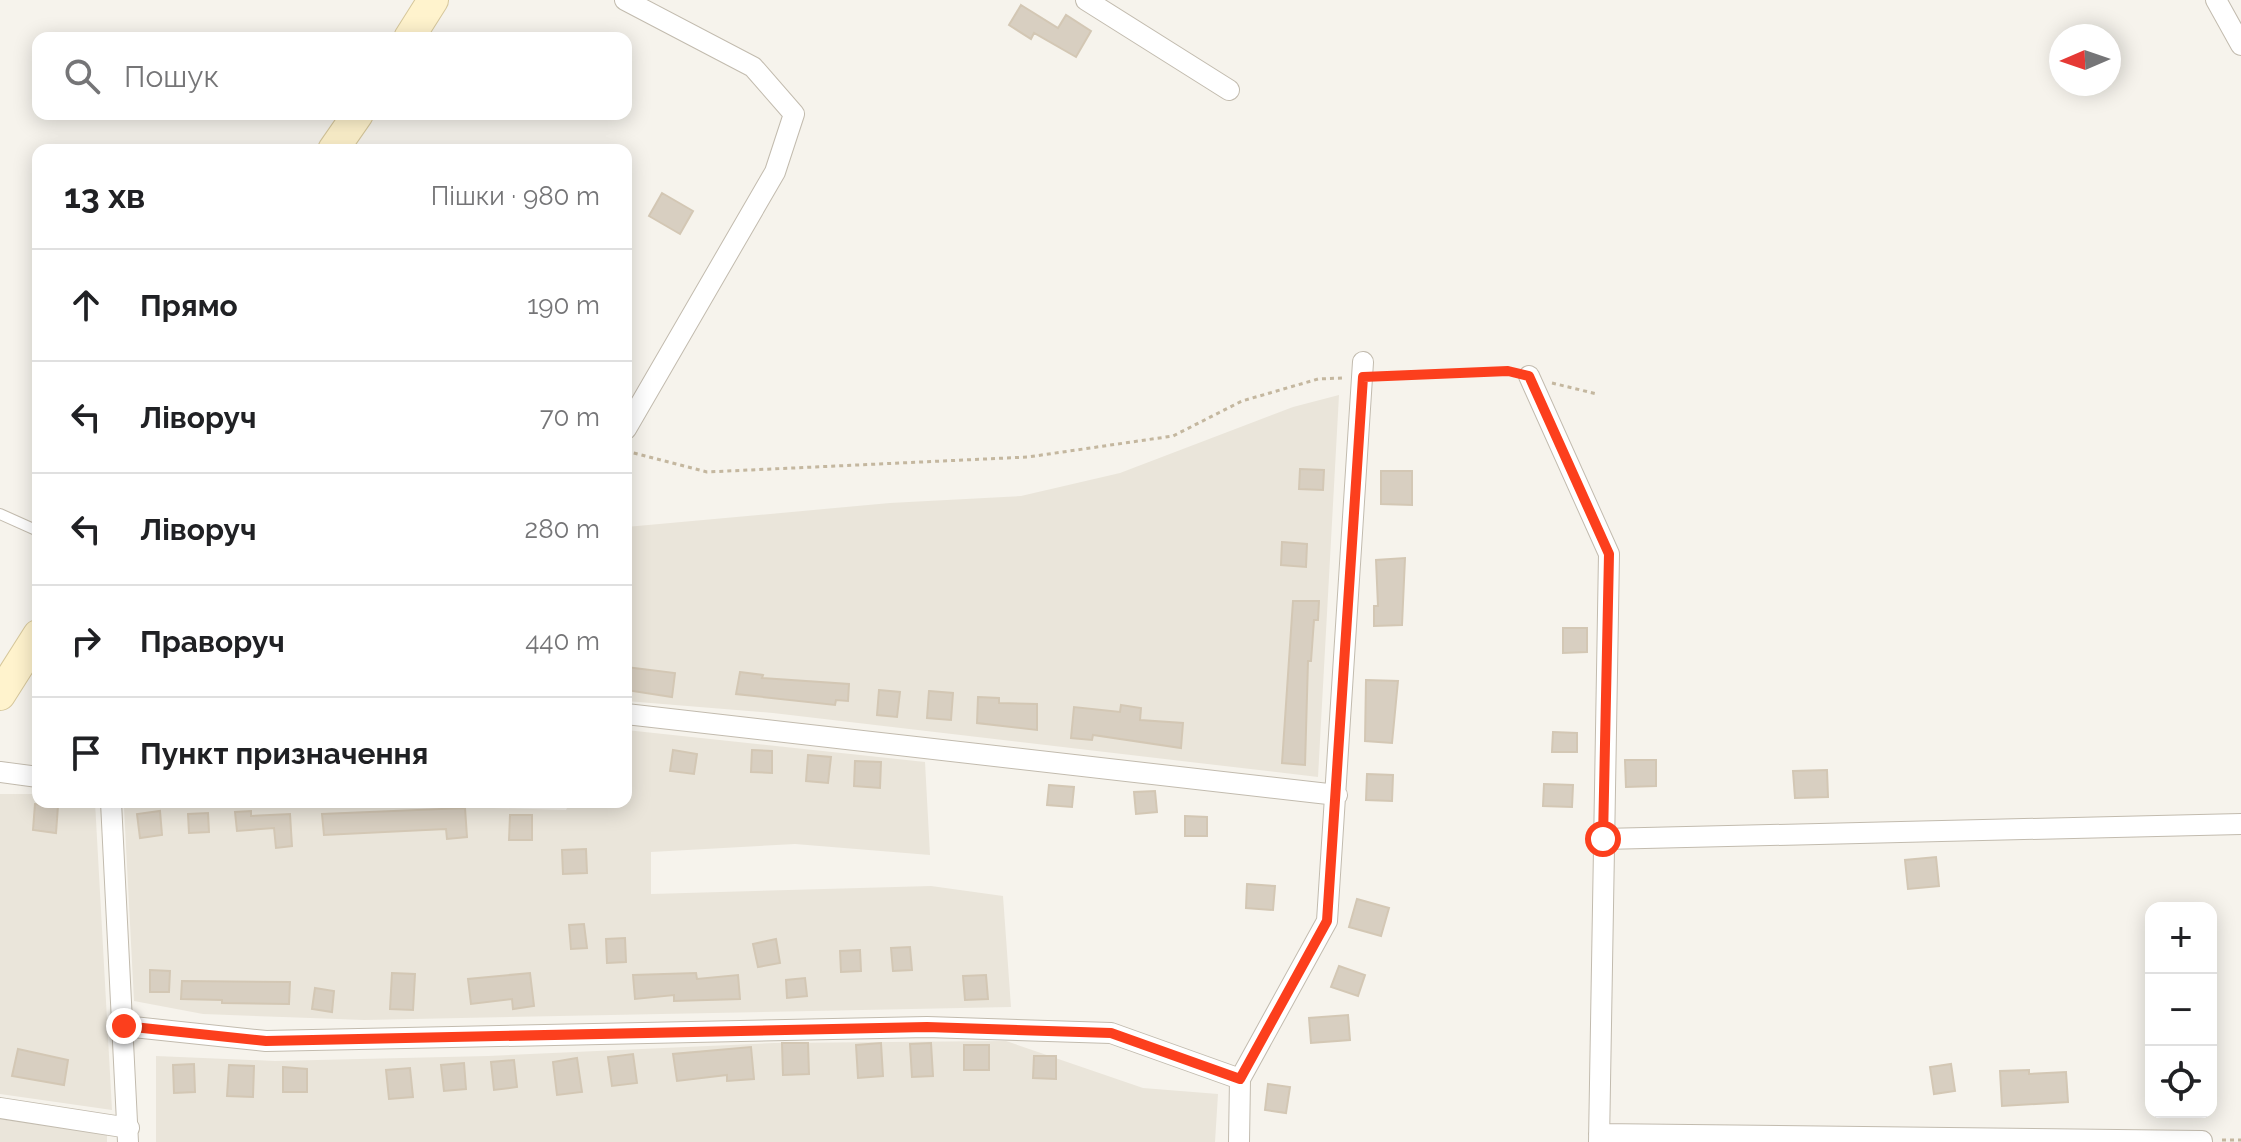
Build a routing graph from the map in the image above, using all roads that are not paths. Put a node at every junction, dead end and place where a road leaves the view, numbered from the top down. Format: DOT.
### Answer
graph roads {
  1 [pos="433,0"];
  2 [pos="625,0"];
  3 [pos="1086,0"];
  4 [pos="2216,0"];
  5 [pos="413,32"];
  6 [pos="2241,45"];
  7 [pos="1229,90"];
  8 [pos="354,120"];
  9 [pos="337,144"];
  10 [pos="1363,370"];
  11 [pos="1529,376"];
  12 [pos="632,419"];
  13 [pos="0,514"];
  14 [pos="32,528"];
  15 [pos="32,644"];
  16 [pos="0,695"];
  17 [pos="632,715"];
  18 [pos="0,772"];
  19 [pos="32,776"];
  20 [pos="1337,795"];
  21 [pos="111,808"];
  22 [pos="2241,824"];
  23 [pos="1603,839"];
  24 [pos="124,1026"];
  25 [pos="1240,1079"];
  26 [pos="0,1108"];
  27 [pos="128,1135"];
  28 [pos="1599,1138"];
  29 [pos="2202,1141"];
  30 [pos="1239,1142"];
  1 -- 5 [label="main road"];
  2 -- 12 [label="street"];
  3 -- 7 [label="street"];
  4 -- 6 [label="street"];
  8 -- 9 [label="main road"];
  10 -- 20 [label="street"];
  11 -- 23 [label="street"];
  13 -- 14 [label="lane"];
  15 -- 16 [label="main road"];
  17 -- 20 [label="street"];
  18 -- 19 [label="street"];
  20 -- 25 [label="street"];
  21 -- 24 [label="street"];
  22 -- 23 [label="street"];
  23 -- 28 [label="street"];
  24 -- 25 [label="street"];
  24 -- 27 [label="street"];
  25 -- 30 [label="street"];
  26 -- 27 [label="street"];
  28 -- 29 [label="street"];
}
